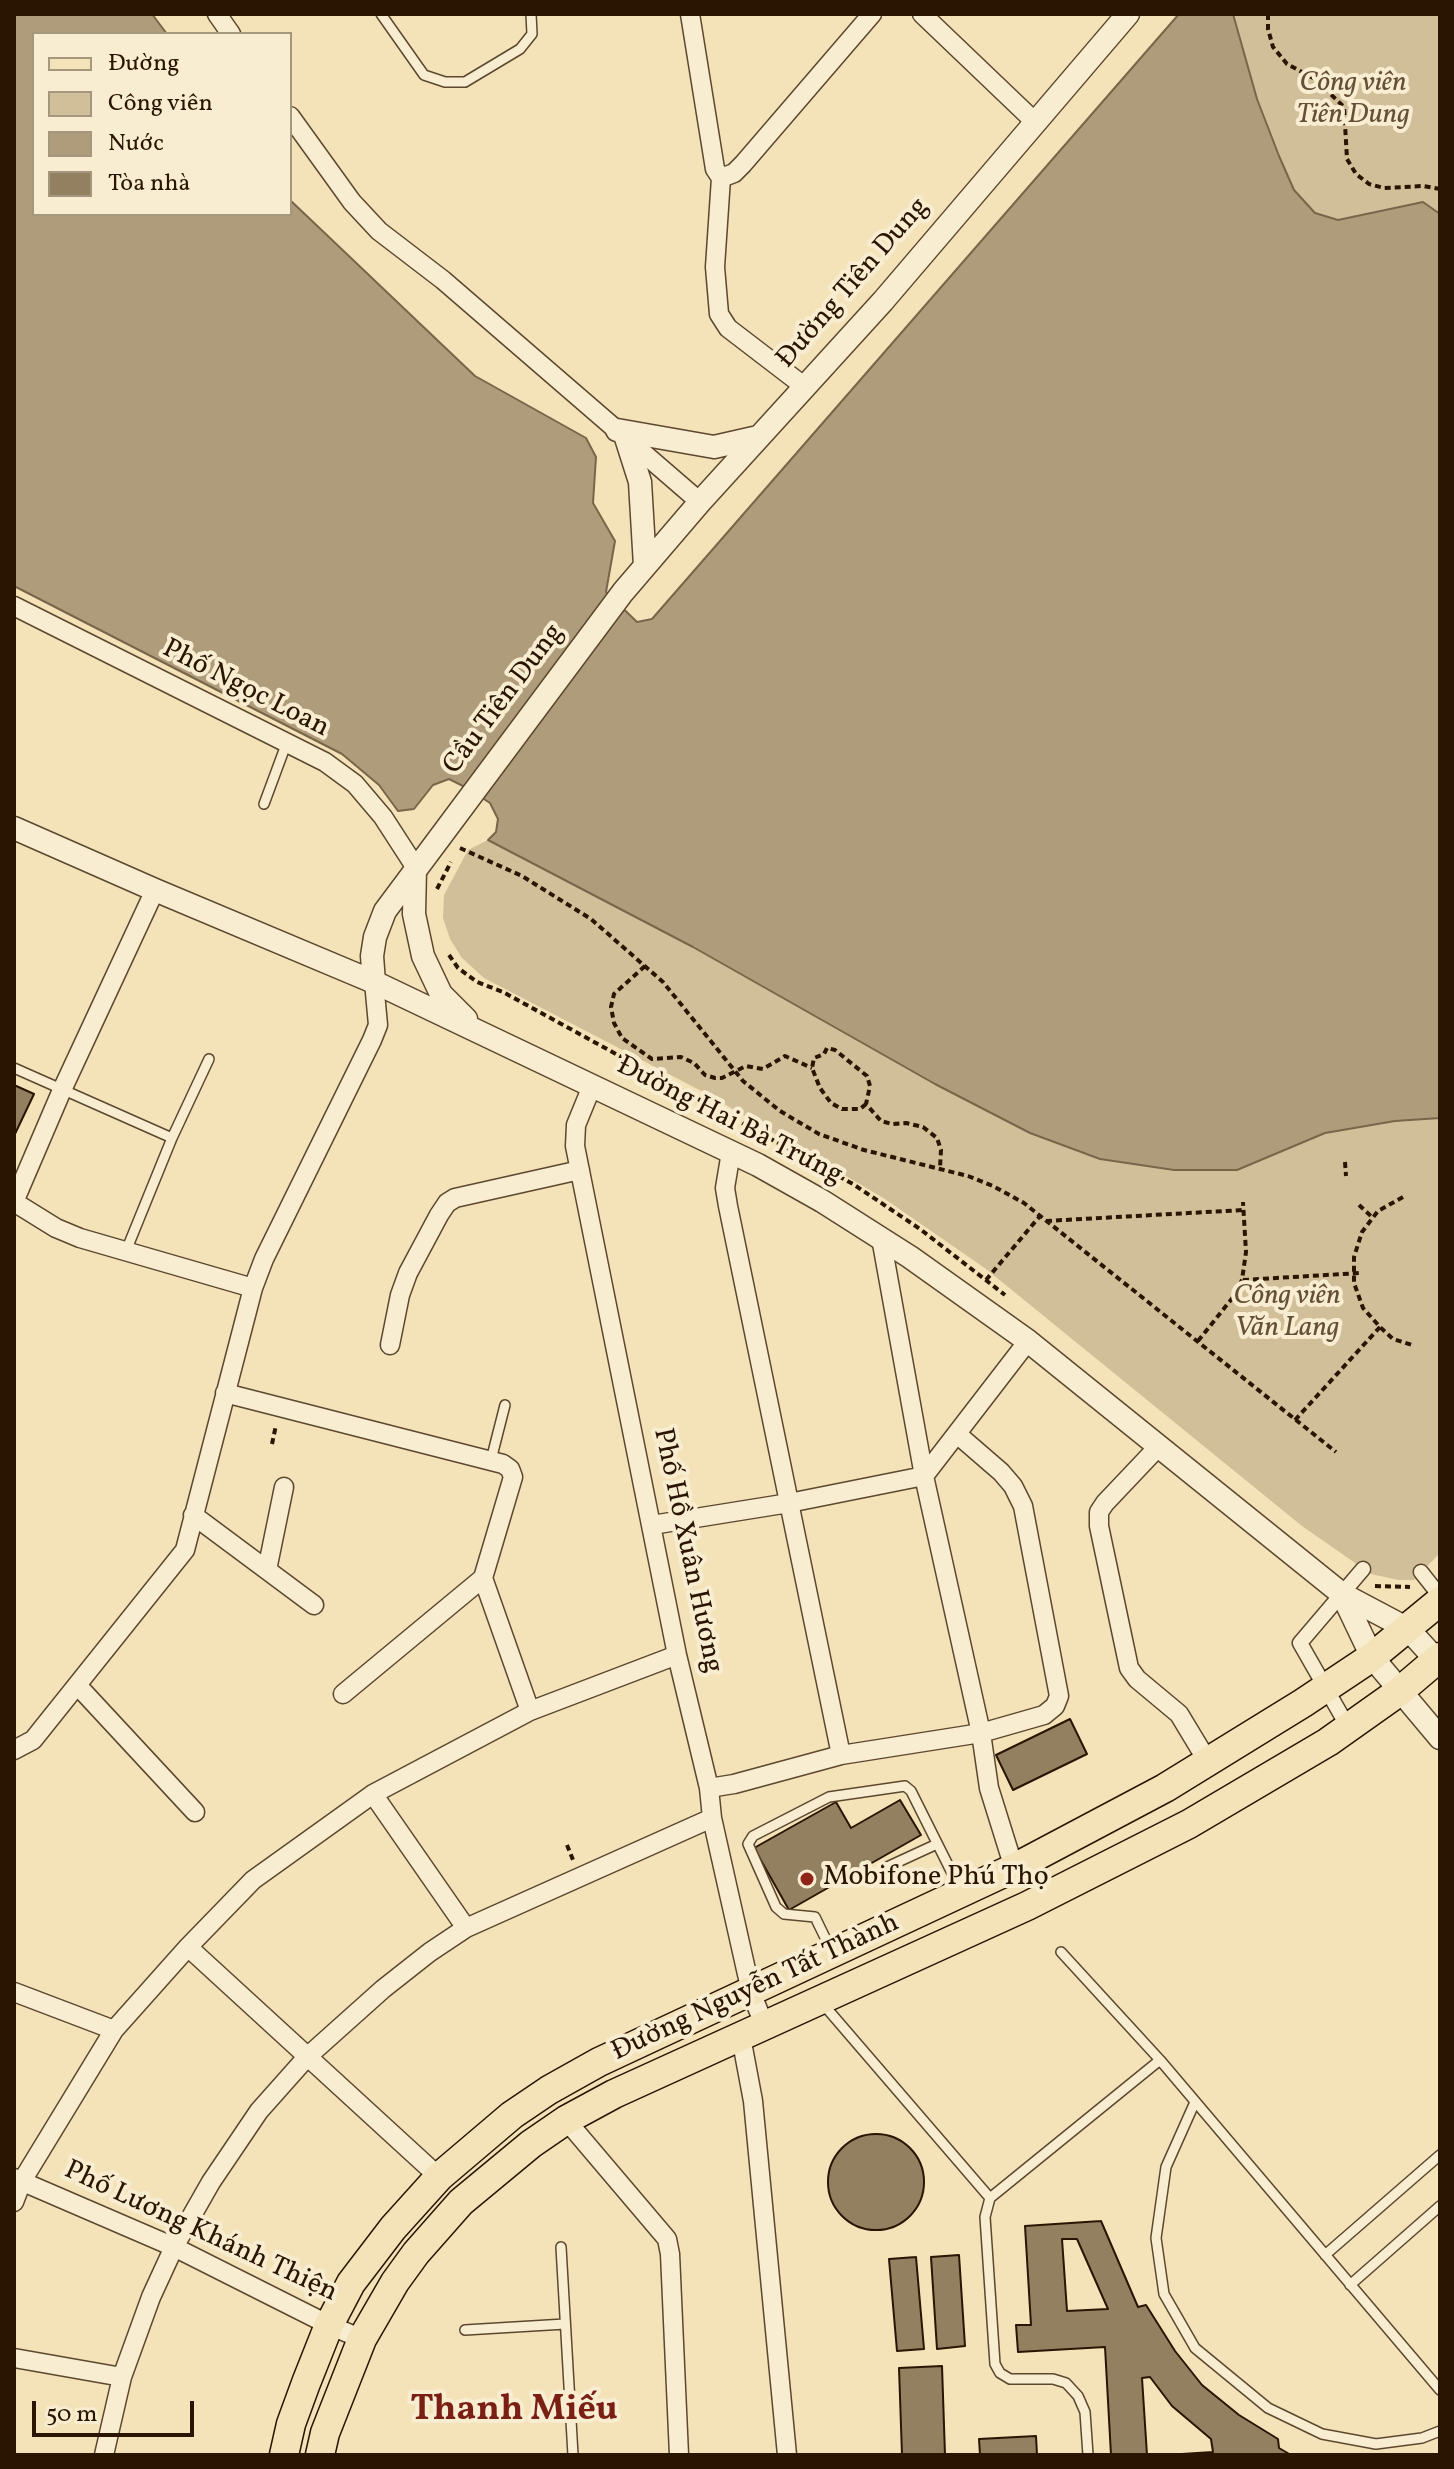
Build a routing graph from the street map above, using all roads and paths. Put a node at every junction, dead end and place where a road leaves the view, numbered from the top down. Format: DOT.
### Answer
graph roads {
  1 [pos="217,14"];
  2 [pos="381,14"];
  3 [pos="531,14"];
  4 [pos="690,14"];
  5 [pos="872,14"];
  6 [pos="922,14"];
  7 [pos="1128,14"];
  8 [pos="1268,14"];
  9 [pos="230,32"];
  10 [pos="292,119"];
  11 [pos="1034,121"];
  12 [pos="721,178"];
  13 [pos="1440,189"];
  14 [pos="805,387"];
  15 [pos="622,434"];
  16 [pos="758,437"];
  17 [pos="700,502"];
  18 [pos="645,566"];
  19 [pos="623,592"];
  20 [pos="14,606"];
  21 [pos="287,742"];
  22 [pos="264,804"];
  23 [pos="14,828"];
  24 [pos="459,848"];
  25 [pos="416,868"];
  26 [pos="155,890"];
  27 [pos="645,966"];
  28 [pos="374,982"];
  29 [pos="497,1040"];
  30 [pos="209,1059"];
  31 [pos="14,1068"];
  32 [pos="812,1068"];
  33 [pos="735,1072"];
  34 [pos="592,1086"];
  35 [pos="62,1090"];
  36 [pos="866,1104"];
  37 [pos="172,1138"];
  38 [pos="731,1152"];
  39 [pos="1345,1162"];
  40 [pos="20,1168"];
  41 [pos="940,1168"];
  42 [pos="580,1170"];
  43 [pos="1346,1176"];
  44 [pos="1403,1197"];
  45 [pos="14,1202"];
  46 [pos="1243,1202"];
  47 [pos="1359,1205"];
  48 [pos="1243,1210"];
  49 [pos="1040,1216"];
  50 [pos="1373,1218"];
  51 [pos="1046,1221"];
  52 [pos="881,1238"];
  53 [pos="126,1251"];
  54 [pos="1357,1274"];
  55 [pos="986,1280"];
  56 [pos="1242,1280"];
  57 [pos="253,1288"];
  58 [pos="1380,1327"];
  59 [pos="1028,1341"];
  60 [pos="1198,1342"];
  61 [pos="390,1345"];
  62 [pos="1412,1345"];
  63 [pos="225,1393"];
  64 [pos="505,1405"];
  65 [pos="1295,1420"];
  66 [pos="957,1434"];
  67 [pos="1159,1446"];
  68 [pos="1336,1452"];
  69 [pos="491,1460"];
  70 [pos="924,1476"];
  71 [pos="284,1487"];
  72 [pos="789,1503"];
  73 [pos="193,1515"];
  74 [pos="652,1525"];
  75 [pos="1363,1569"];
  76 [pos="267,1570"];
  77 [pos="1421,1572"];
  78 [pos="483,1578"];
  79 [pos="1342,1594"];
  80 [pos="1440,1598"];
  81 [pos="314,1605"];
  82 [pos="1408,1629"];
  83 [pos="677,1655"];
  84 [pos="1372,1657"];
  85 [pos="1439,1660"];
  86 [pos="78,1686"];
  87 [pos="1326,1688"];
  88 [pos="1400,1691"];
  89 [pos="343,1694"];
  90 [pos="530,1711"];
  91 [pos="1348,1727"];
  92 [pos="981,1733"];
  93 [pos="1440,1738"];
  94 [pos="14,1750"];
  95 [pos="841,1755"];
  96 [pos="1208,1762"];
  97 [pos="709,1788"];
  98 [pos="373,1794"];
  99 [pos="195,1812"];
  100 [pos="712,1818"];
  101 [pos="937,1844"];
  102 [pos="887,1867"];
  103 [pos="1014,1868"];
  104 [pos="962,1892"];
  105 [pos="466,1928"];
  106 [pos="188,1947"];
  107 [pos="1061,1952"];
  108 [pos="833,1954"];
  109 [pos="14,1992"];
  110 [pos="751,1992"];
  111 [pos="820,2001"];
  112 [pos="114,2030"];
  113 [pos="753,2032"];
  114 [pos="307,2057"];
  115 [pos="1160,2060"];
  116 [pos="1195,2102"];
  117 [pos="566,2120"];
  118 [pos="1440,2155"];
  119 [pos="439,2177"];
  120 [pos="18,2179"];
  121 [pos="990,2198"];
  122 [pos="14,2202"];
  123 [pos="1440,2206"];
  124 [pos="174,2247"];
  125 [pos="561,2247"];
  126 [pos="1325,2255"];
  127 [pos="1350,2285"];
  128 [pos="565,2324"];
  129 [pos="329,2325"];
  130 [pos="465,2330"];
  131 [pos="362,2339"];
  132 [pos="14,2358"];
  133 [pos="122,2377"];
  134 [pos="1440,2390"];
  135 [pos="1440,2431"];
  136 [pos="104,2455"];
  137 [pos="284,2455"];
  138 [pos="320,2455"];
  139 [pos="573,2455"];
  140 [pos="679,2455"];
  141 [pos="787,2455"];
  142 [pos="1088,2455"];
  1 -- 9 [label="street"];
  2 -- 3 [label="lane"];
  4 -- 12 [label="street"];
  5 -- 12 [label="street"];
  6 -- 11 [label="street"];
  7 -- 11 [label="street, Đường Tiên Dung"];
  8 -- 13 [label="path"];
  10 -- 15 [label="street"];
  11 -- 14 [label="street, Đường Tiên Dung"];
  12 -- 14 [label="street"];
  14 -- 16 [label="street, Đường Tiên Dung"];
  15 -- 16 [label="street"];
  15 -- 17 [label="street"];
  15 -- 18 [label="street"];
  16 -- 17 [label="street, Đường Tiên Dung"];
  17 -- 18 [label="street, Đường Tiên Dung"];
  18 -- 19 [label="street, Đường Tiên Dung"];
  19 -- 25 [label="street, Cầu Tiên Dung"];
  20 -- 21 [label="street, Phố Ngọc Loan"];
  21 -- 22 [label="lane"];
  21 -- 25 [label="street, Phố Ngọc Loan"];
  23 -- 26 [label="street, Đường Hai Bà Trưng"];
  24 -- 27 [label="path"];
  25 -- 28 [label="street"];
  25 -- 29 [label="street"];
  26 -- 28 [label="street, Đường Hai Bà Trưng"];
  26 -- 35 [label="street"];
  27 -- 33 [label="path"];
  27 -- 33 [label="path"];
  28 -- 29 [label="street, Đường Hai Bà Trưng"];
  28 -- 57 [label="street"];
  29 -- 34 [label="street, Đường Hai Bà Trưng"];
  30 -- 37 [label="lane"];
  31 -- 35 [label="lane"];
  32 -- 33 [label="path"];
  32 -- 36 [label="path"];
  32 -- 36 [label="path"];
  33 -- 41 [label="path"];
  34 -- 38 [label="street, Đường Hai Bà Trưng"];
  34 -- 42 [label="street, Phố Hồ Xuân Hương"];
  35 -- 37 [label="lane"];
  35 -- 40 [label="street"];
  36 -- 41 [label="path"];
  37 -- 53 [label="lane"];
  38 -- 52 [label="street, Đường Hai Bà Trưng"];
  38 -- 72 [label="street"];
  39 -- 43 [label="path"];
  40 -- 45 [label="street"];
  41 -- 49 [label="path"];
  42 -- 61 [label="street"];
  42 -- 74 [label="street, Phố Hồ Xuân Hương"];
  44 -- 50 [label="path"];
  45 -- 53 [label="street"];
  46 -- 48 [label="path"];
  47 -- 50 [label="path"];
  48 -- 51 [label="path"];
  48 -- 56 [label="path"];
  49 -- 51 [label="path"];
  49 -- 55 [label="path"];
  50 -- 54 [label="path"];
  51 -- 60 [label="path"];
  52 -- 59 [label="street, Đường Hai Bà Trưng"];
  52 -- 70 [label="street"];
  53 -- 57 [label="street"];
  54 -- 56 [label="path"];
  54 -- 58 [label="path"];
  56 -- 60 [label="path"];
  57 -- 63 [label="street"];
  58 -- 62 [label="path"];
  58 -- 65 [label="path"];
  59 -- 66 [label="street"];
  59 -- 67 [label="street, Đường Hai Bà Trưng"];
  60 -- 65 [label="path"];
  63 -- 69 [label="street"];
  63 -- 73 [label="street"];
  64 -- 69 [label="lane"];
  65 -- 68 [label="path"];
  66 -- 70 [label="street"];
  66 -- 92 [label="street"];
  67 -- 79 [label="street, Đường Hai Bà Trưng"];
  67 -- 96 [label="street"];
  69 -- 78 [label="street"];
  70 -- 72 [label="street"];
  70 -- 92 [label="street"];
  71 -- 76 [label="street"];
  72 -- 74 [label="street"];
  72 -- 95 [label="street"];
  73 -- 76 [label="street"];
  73 -- 86 [label="street"];
  74 -- 83 [label="street, Phố Hồ Xuân Hương"];
  75 -- 79 [label="street"];
  76 -- 81 [label="street"];
  77 -- 80 [label="street"];
  78 -- 89 [label="street"];
  78 -- 90 [label="street"];
  79 -- 82 [label="street, Đường Hai Bà Trưng"];
  79 -- 84 [label="street, Đường Hai Bà Trưng"];
  79 -- 87 [label="street"];
  80 -- 82 [label="main road, Đường Nguyễn Tất Thành"];
  82 -- 84 [label="main road, Đường Nguyễn Tất Thành"];
  82 -- 85 [label="street, Đường Hai Bà Trưng"];
  83 -- 90 [label="street"];
  83 -- 97 [label="street, Phố Hồ Xuân Hương"];
  84 -- 87 [label="main road, Đường Nguyễn Tất Thành"];
  84 -- 88 [label="street, Đường Hai Bà Trưng"];
  85 -- 88 [label="main road, Đường Nguyễn Tất Thành"];
  86 -- 94 [label="street"];
  86 -- 99 [label="street"];
  87 -- 91 [label="street"];
  87 -- 96 [label="main road, Đường Nguyễn Tất Thành"];
  88 -- 91 [label="main road, Đường Nguyễn Tất Thành"];
  88 -- 93 [label="street, Đường Hai Bà Trưng"];
  90 -- 98 [label="street"];
  91 -- 111 [label="main road, Đường Nguyễn Tất Thành"];
  92 -- 95 [label="street"];
  92 -- 103 [label="street"];
  95 -- 97 [label="street"];
  96 -- 103 [label="main road, Đường Nguyễn Tất Thành"];
  97 -- 100 [label="street, Phố Hồ Xuân Hương"];
  98 -- 105 [label="street"];
  98 -- 106 [label="street"];
  100 -- 105 [label="street"];
  100 -- 110 [label="street, Phố Hồ Xuân Hương"];
  101 -- 102 [label="lane"];
  101 -- 104 [label="lane"];
  101 -- 108 [label="lane"];
  103 -- 104 [label="main road, Đường Nguyễn Tất Thành"];
  104 -- 108 [label="main road, Đường Nguyễn Tất Thành"];
  105 -- 114 [label="street"];
  106 -- 112 [label="street"];
  106 -- 114 [label="street"];
  107 -- 115 [label="lane"];
  108 -- 110 [label="main road, Đường Nguyễn Tất Thành"];
  109 -- 112 [label="street"];
  110 -- 113 [label="street, Phố Hồ Xuân Hương"];
  110 -- 119 [label="main road, Đường Nguyễn Tất Thành"];
  111 -- 113 [label="main road, Đường Nguyễn Tất Thành"];
  111 -- 121 [label="lane"];
  112 -- 120 [label="street"];
  113 -- 117 [label="main road, Đường Nguyễn Tất Thành"];
  113 -- 141 [label="street, Phố Hồ Xuân Hương"];
  114 -- 119 [label="street"];
  114 -- 124 [label="street"];
  115 -- 116 [label="lane"];
  115 -- 121 [label="lane"];
  116 -- 126 [label="lane"];
  116 -- 135 [label="lane"];
  117 -- 131 [label="main road, Đường Nguyễn Tất Thành"];
  117 -- 140 [label="street"];
  118 -- 126 [label="lane"];
  119 -- 129 [label="main road, Đường Nguyễn Tất Thành"];
  120 -- 122 [label="street"];
  120 -- 124 [label="street, Phố Lương Khánh Thiện"];
  121 -- 142 [label="lane"];
  123 -- 127 [label="lane"];
  124 -- 129 [label="street, Phố Lương Khánh Thiện"];
  124 -- 133 [label="street"];
  125 -- 128 [label="lane"];
  126 -- 127 [label="lane"];
  127 -- 134 [label="lane"];
  128 -- 130 [label="lane"];
  128 -- 139 [label="lane"];
  129 -- 131 [label="street, Phố Lương Khánh Thiện"];
  129 -- 137 [label="main road, Đường Nguyễn Tất Thành"];
  131 -- 138 [label="main road, Đường Nguyễn Tất Thành"];
  132 -- 133 [label="street"];
  133 -- 136 [label="street"];
}
